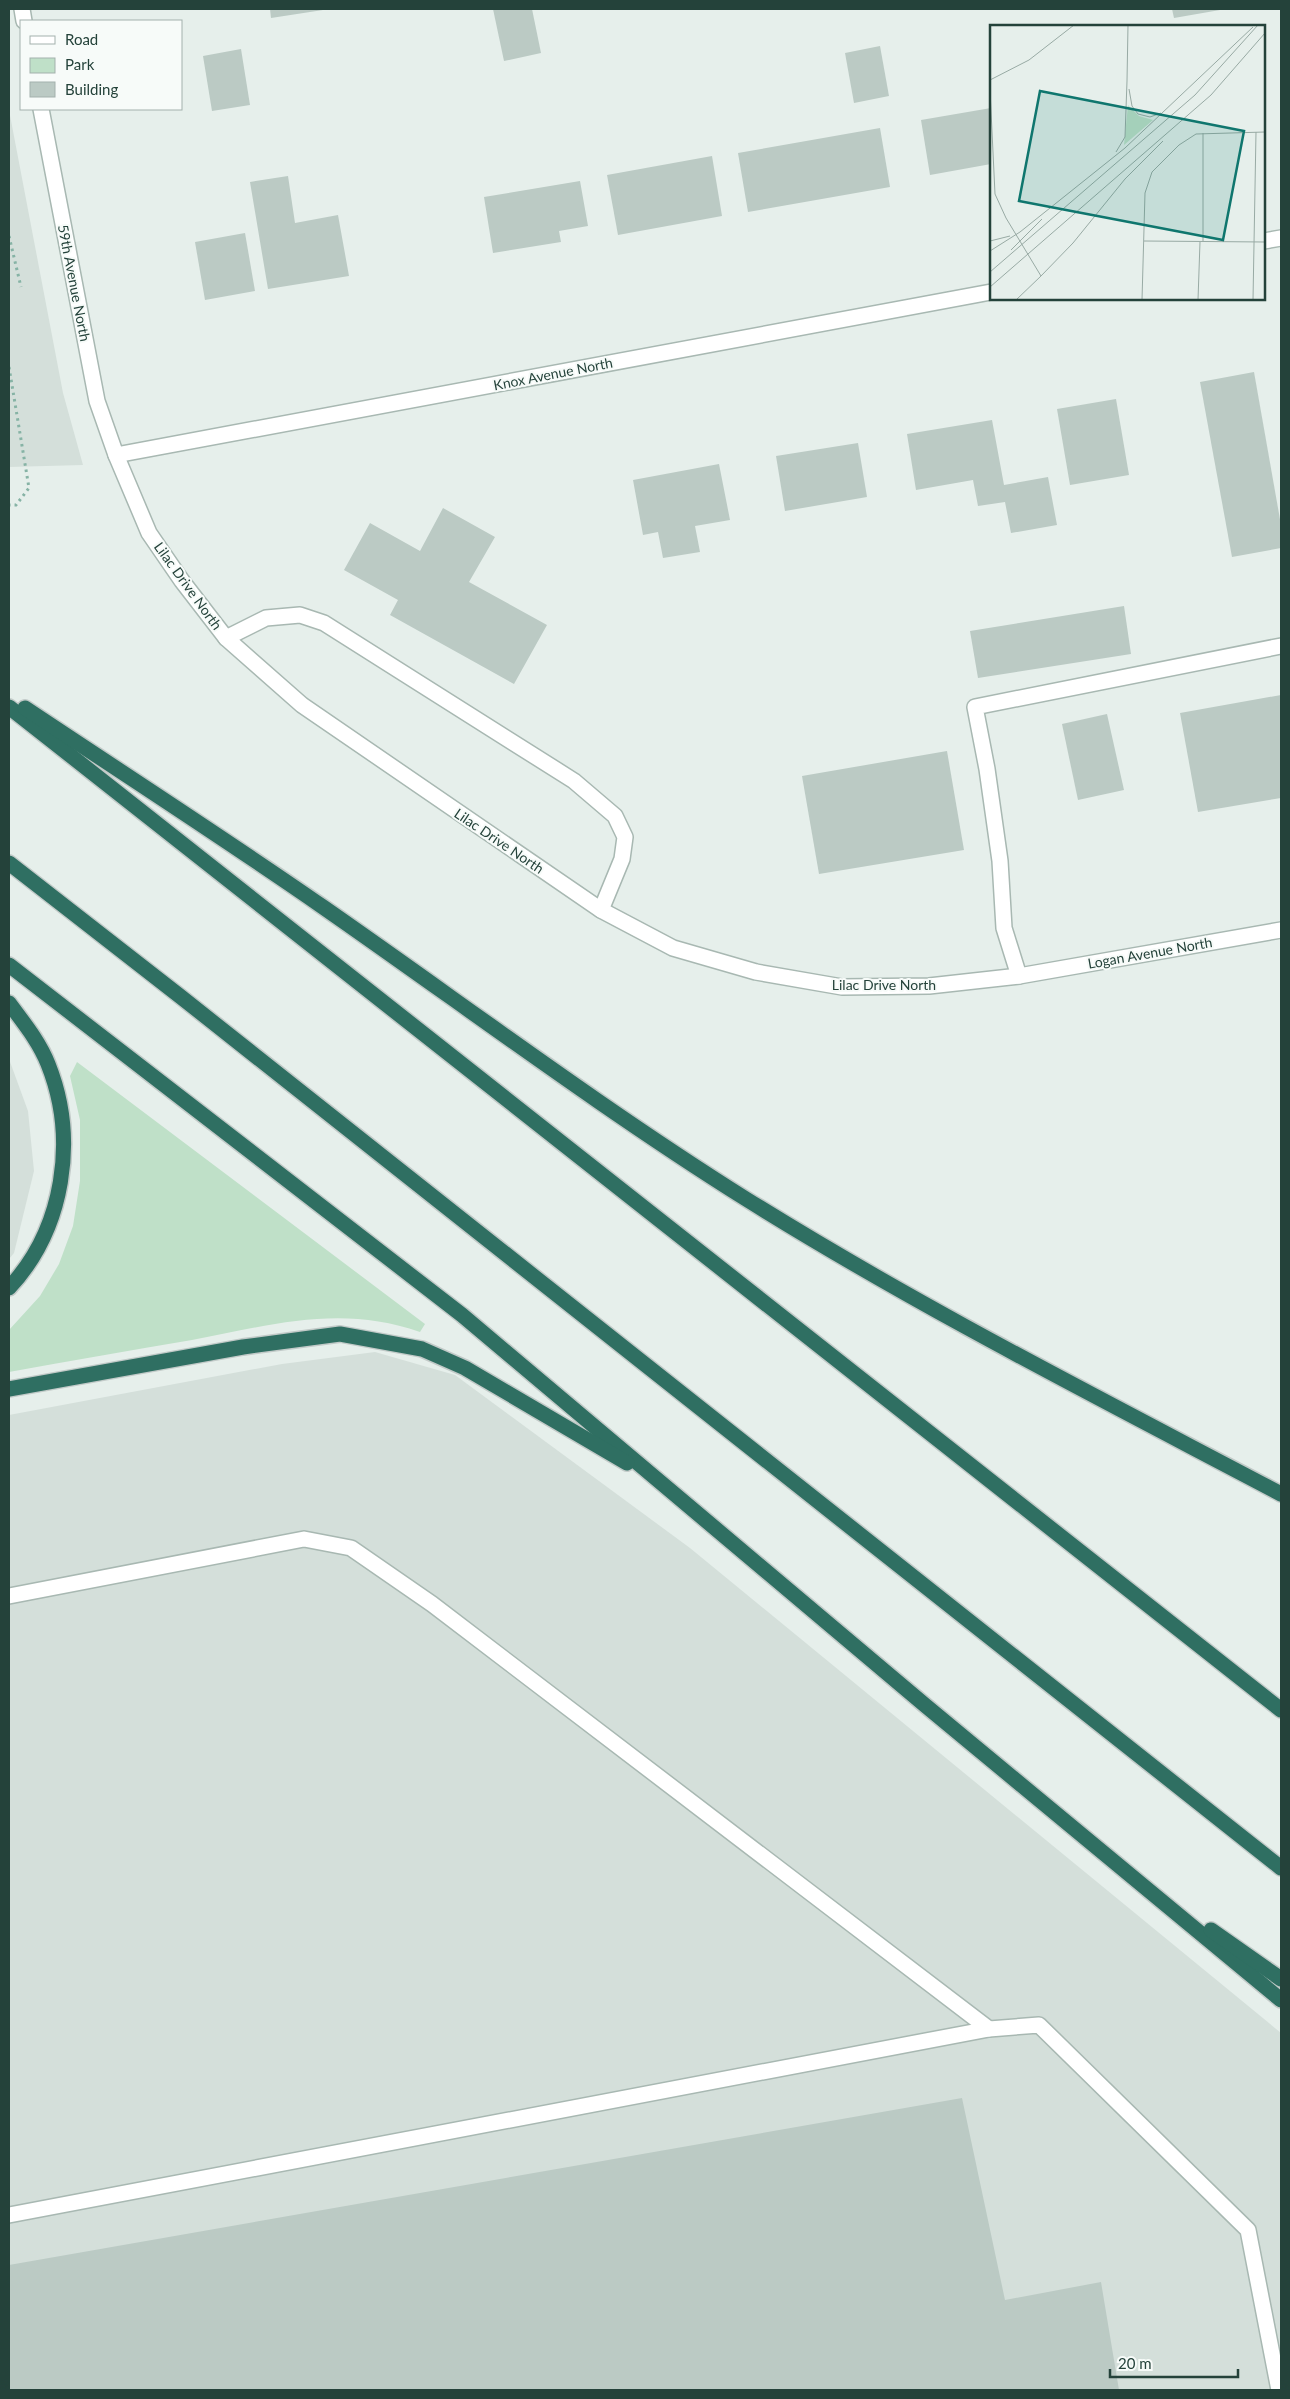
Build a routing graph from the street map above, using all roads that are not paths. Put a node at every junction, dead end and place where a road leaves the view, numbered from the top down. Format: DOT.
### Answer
graph roads {
  1 [pos="41,110"];
  2 [pos="1281,238"];
  3 [pos="1265,241"];
  4 [pos="990,292"];
  5 [pos="116,456"];
  6 [pos="226,638"];
  7 [pos="1281,646"];
  8 [pos="9,698"];
  9 [pos="9,707"];
  10 [pos="9,863"];
  11 [pos="600,910"];
  12 [pos="1281,930"];
  13 [pos="9,965"];
  14 [pos="1019,976"];
  15 [pos="9,1003"];
  16 [pos="9,1288"];
  17 [pos="9,1389"];
  18 [pos="663,1484"];
  19 [pos="1281,1494"];
  20 [pos="9,1596"];
  21 [pos="1281,1710"];
  22 [pos="1281,1868"];
  23 [pos="1130,1874"];
  24 [pos="1281,1979"];
  25 [pos="1281,2000"];
  26 [pos="989,2028"];
  27 [pos="9,2215"];
  28 [pos="1279,2390"];
  1 -- 5 [label="street, 59th Avenue North"];
  2 -- 3 [label="street"];
  4 -- 5 [label="street, Knox Avenue North"];
  5 -- 6 [label="street, Lilac Drive North"];
  6 -- 11 [label="street, Lilac Drive North"];
  6 -- 11 [label="street"];
  7 -- 14 [label="street"];
  8 -- 19 [label="highway"];
  9 -- 21 [label="highway"];
  10 -- 22 [label="highway"];
  11 -- 14 [label="street, Lilac Drive North"];
  12 -- 14 [label="street, Logan Avenue North"];
  13 -- 18 [label="highway"];
  15 -- 16 [label="highway"];
  17 -- 18 [label="highway"];
  18 -- 23 [label="highway"];
  20 -- 26 [label="street"];
  23 -- 24 [label="highway"];
  23 -- 25 [label="highway"];
  26 -- 27 [label="street"];
  26 -- 28 [label="street"];
}
